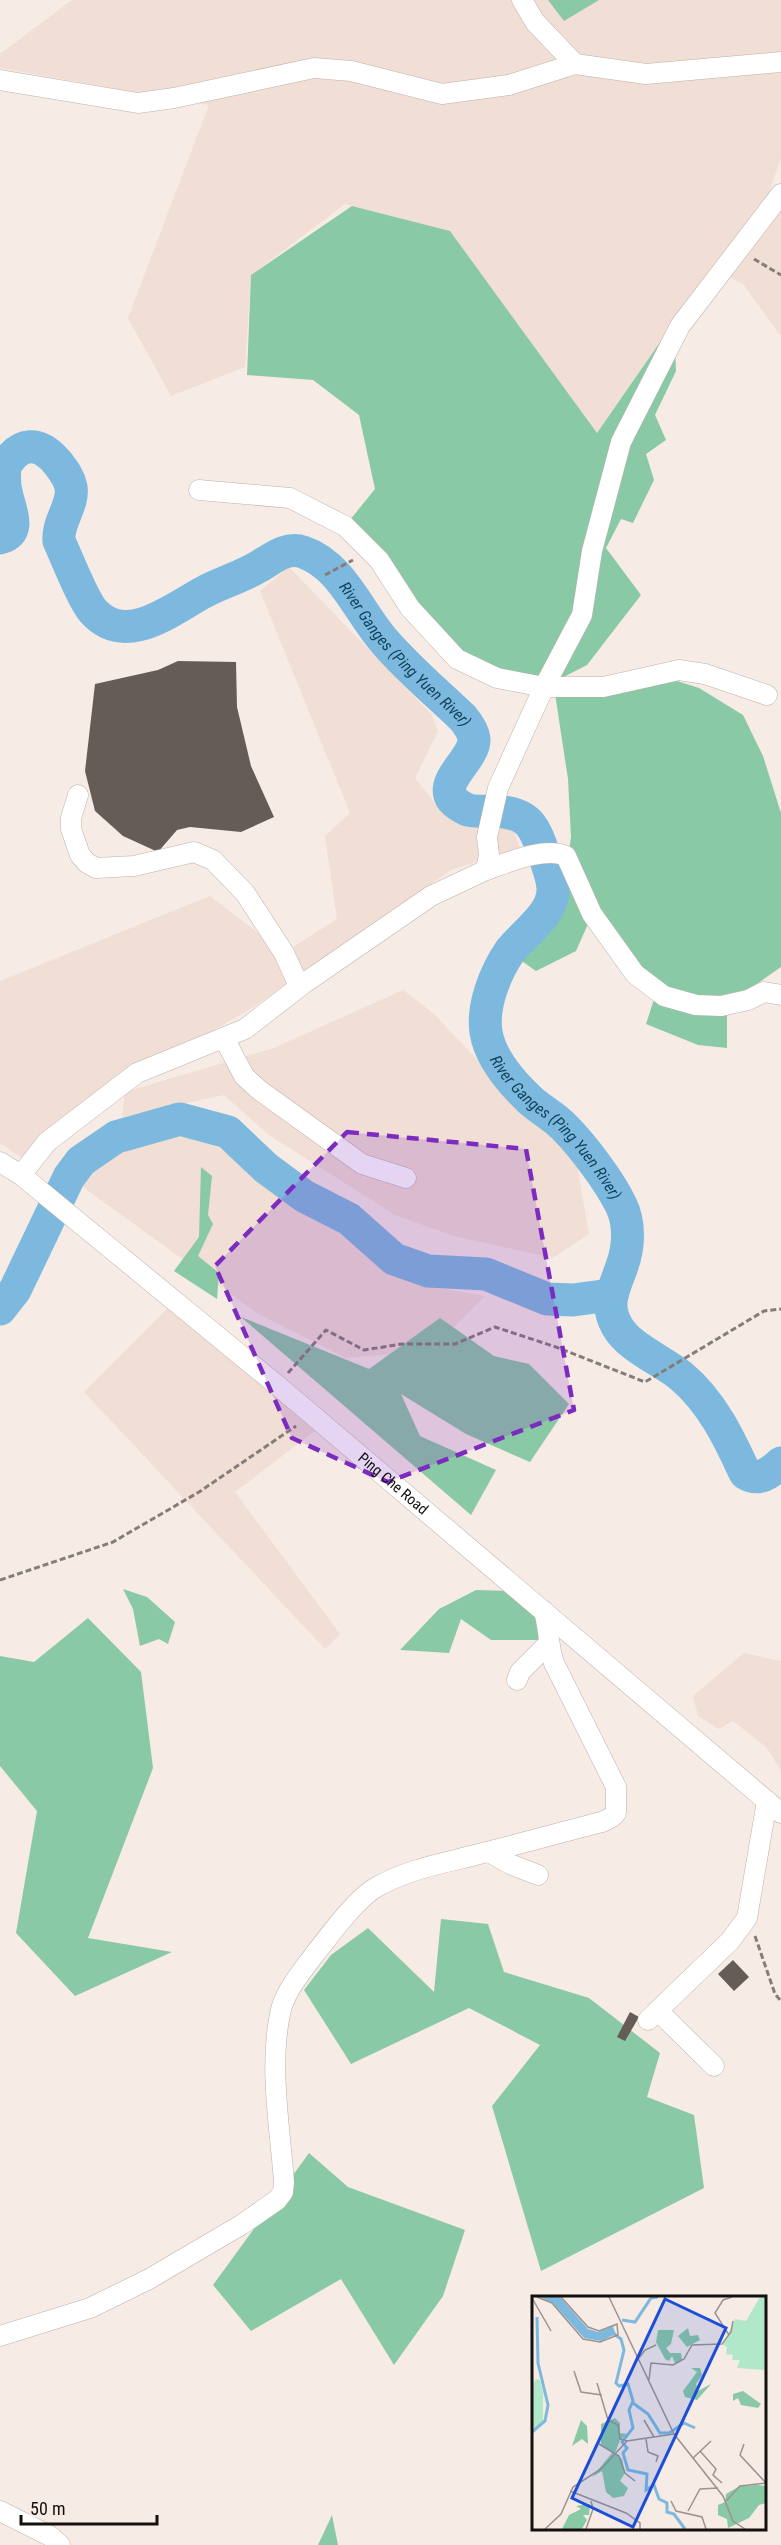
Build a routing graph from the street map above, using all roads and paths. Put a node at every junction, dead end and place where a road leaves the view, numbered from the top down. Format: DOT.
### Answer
graph roads {
  1 [pos="522,0"];
  2 [pos="781,62"];
  3 [pos="575,64"];
  4 [pos="0,80"];
  5 [pos="781,194"];
  6 [pos="740,250"];
  7 [pos="781,275"];
  8 [pos="199,490"];
  9 [pos="353,560"];
  10 [pos="325,575"];
  11 [pos="544,687"];
  12 [pos="767,694"];
  13 [pos="78,795"];
  14 [pos="486,870"];
  15 [pos="299,986"];
  16 [pos="781,995"];
  17 [pos="224,1038"];
  18 [pos="0,1162"];
  19 [pos="25,1178"];
  20 [pos="406,1179"];
  21 [pos="781,1309"];
  22 [pos="277,1385"];
  23 [pos="312,1415"];
  24 [pos="0,1580"];
  25 [pos="544,1611"];
  26 [pos="548,1644"];
  27 [pos="517,1680"];
  28 [pos="774,1807"];
  29 [pos="489,1852"];
  30 [pos="538,1875"];
  31 [pos="748,1913"];
  32 [pos="781,2001"];
  33 [pos="714,2066"];
  34 [pos="0,2336"];
  35 [pos="0,2511"];
  36 [pos="60,2545"];
  1 -- 3 [label="street"];
  2 -- 3 [label="street"];
  3 -- 4 [label="street"];
  5 -- 6 [label="street"];
  6 -- 7 [label="path"];
  6 -- 11 [label="street"];
  8 -- 11 [label="street"];
  9 -- 10 [label="path"];
  11 -- 12 [label="street"];
  11 -- 14 [label="street"];
  13 -- 15 [label="street"];
  14 -- 15 [label="street"];
  14 -- 16 [label="street"];
  15 -- 17 [label="street"];
  17 -- 19 [label="street"];
  17 -- 20 [label="street"];
  18 -- 19 [label="street, Ping Che Road"];
  19 -- 22 [label="street, Ping Che Road"];
  21 -- 22 [label="path"];
  22 -- 23 [label="street, Ping Che Road"];
  23 -- 24 [label="path"];
  23 -- 25 [label="street, Ping Che Road"];
  25 -- 26 [label="street"];
  25 -- 28 [label="street, Ping Che Road"];
  26 -- 27 [label="street"];
  26 -- 29 [label="street"];
  28 -- 31 [label="street"];
  29 -- 30 [label="street"];
  29 -- 34 [label="street"];
  31 -- 32 [label="path"];
  31 -- 33 [label="street"];
  35 -- 36 [label="street"];
}
